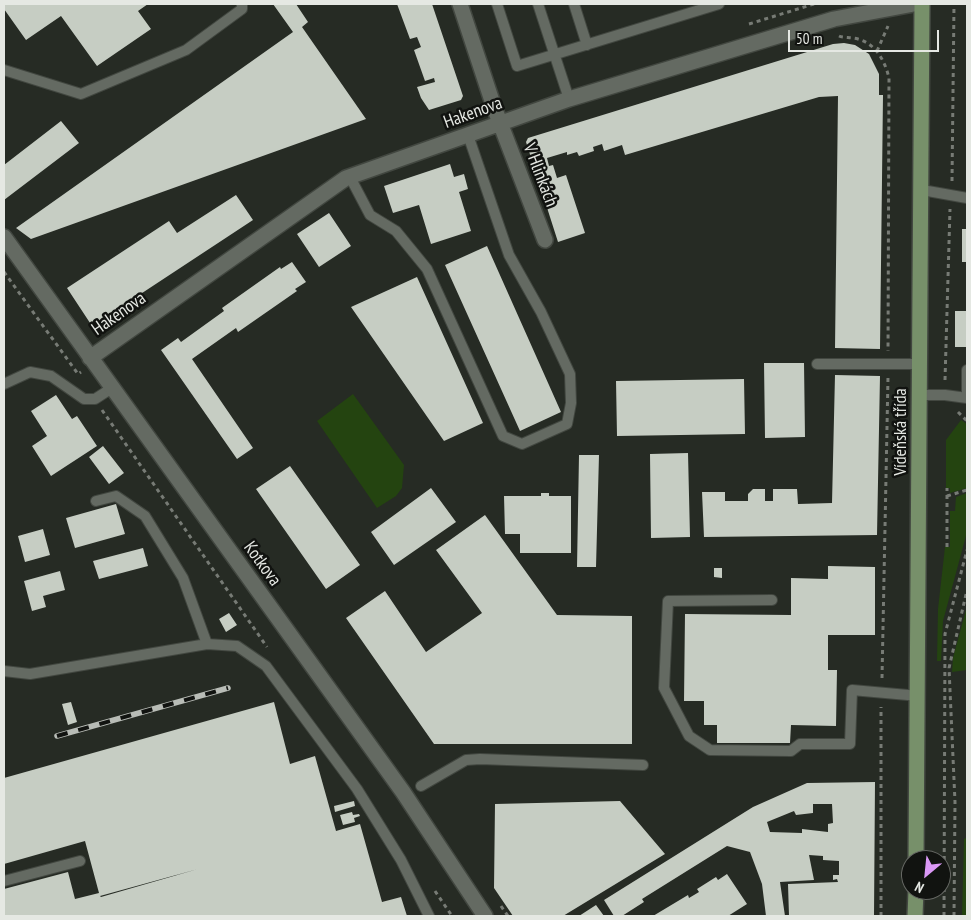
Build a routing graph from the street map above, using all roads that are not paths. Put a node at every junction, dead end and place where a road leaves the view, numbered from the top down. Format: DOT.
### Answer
graph roads {
  1 [pos="242,4"];
  2 [pos="460,4"];
  3 [pos="497,4"];
  4 [pos="538,4"];
  5 [pos="574,4"];
  6 [pos="719,4"];
  7 [pos="914,4"];
  8 [pos="922,4"];
  9 [pos="587,45"];
  10 [pos="555,54"];
  11 [pos="4,70"];
  12 [pos="569,99"];
  13 [pos="501,124"];
  14 [pos="468,135"];
  15 [pos="350,176"];
  16 [pos="922,190"];
  17 [pos="967,198"];
  18 [pos="4,237"];
  19 [pos="545,240"];
  20 [pos="90,358"];
  21 [pos="817,364"];
  22 [pos="921,364"];
  23 [pos="967,370"];
  24 [pos="4,384"];
  25 [pos="112,388"];
  26 [pos="920,395"];
  27 [pos="967,398"];
  28 [pos="96,501"];
  29 [pos="772,600"];
  30 [pos="207,644"];
  31 [pos="4,671"];
  32 [pos="919,696"];
  33 [pos="643,765"];
  34 [pos="421,786"];
  35 [pos="916,850"];
  36 [pos="80,861"];
  37 [pos="4,881"];
  38 [pos="916,900"];
  39 [pos="429,916"];
  40 [pos="485,916"];
  41 [pos="915,916"];
  1 -- 11 [label="lane"];
  2 -- 13 [label="street, V Hlinkách"];
  3 -- 10 [label="lane"];
  4 -- 10 [label="lane"];
  5 -- 9 [label="lane"];
  6 -- 9 [label="lane"];
  7 -- 12 [label="street, Hakenova"];
  8 -- 16 [label="main road, Vídeňská třída"];
  9 -- 10 [label="lane"];
  10 -- 12 [label="lane"];
  12 -- 13 [label="street, Hakenova"];
  13 -- 14 [label="street, Hakenova"];
  13 -- 19 [label="street, V Hlinkách"];
  14 -- 15 [label="street, Hakenova"];
  14 -- 15 [label="lane"];
  15 -- 20 [label="street, Hakenova"];
  16 -- 17 [label="lane"];
  16 -- 22 [label="main road, Vídeňská třída"];
  18 -- 20 [label="street, Kotkova"];
  20 -- 25 [label="street, Kotkova"];
  21 -- 22 [label="lane"];
  22 -- 26 [label="main road, Vídeňská třída"];
  23 -- 27 [label="lane"];
  24 -- 25 [label="lane"];
  25 -- 40 [label="street, Kotkova"];
  26 -- 27 [label="lane"];
  26 -- 32 [label="main road, Vídeňská třída"];
  28 -- 30 [label="lane"];
  29 -- 32 [label="lane"];
  30 -- 31 [label="lane"];
  30 -- 39 [label="lane"];
  32 -- 35 [label="main road, Vídeňská třída"];
  33 -- 34 [label="lane"];
  36 -- 37 [label="lane"];
  38 -- 41 [label="main road"];
}
